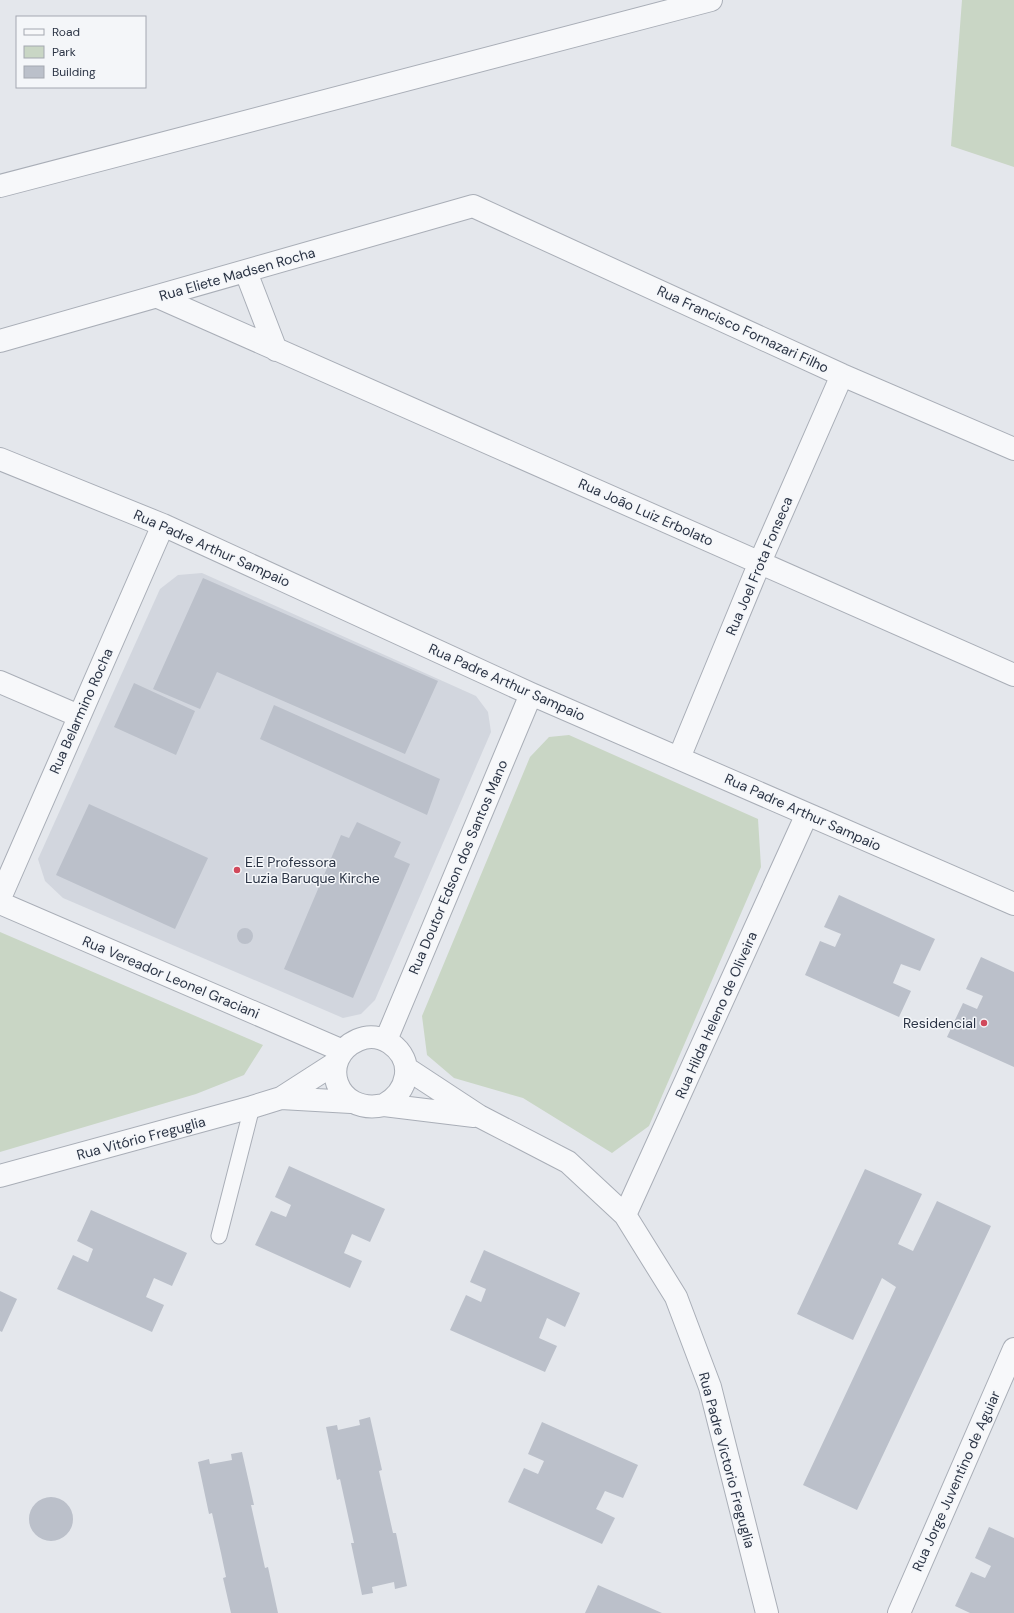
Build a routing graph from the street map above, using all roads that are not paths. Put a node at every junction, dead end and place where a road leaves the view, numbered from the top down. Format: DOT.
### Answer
graph roads {
  1 [pos="711,0"];
  2 [pos="0,186"];
  3 [pos="473,206"];
  4 [pos="246,272"];
  5 [pos="158,297"];
  6 [pos="0,341"];
  7 [pos="276,350"];
  8 [pos="842,375"];
  9 [pos="1014,448"];
  10 [pos="0,459"];
  11 [pos="163,525"];
  12 [pos="760,562"];
  13 [pos="1014,675"];
  14 [pos="0,682"];
  15 [pos="530,694"];
  16 [pos="79,716"];
  17 [pos="679,758"];
  18 [pos="807,814"];
  19 [pos="0,898"];
  20 [pos="0,903"];
  21 [pos="1014,904"];
  22 [pos="386,1040"];
  23 [pos="340,1056"];
  24 [pos="406,1068"];
  25 [pos="281,1098"];
  26 [pos="351,1102"];
  27 [pos="384,1105"];
  28 [pos="252,1107"];
  29 [pos="479,1116"];
  30 [pos="0,1176"];
  31 [pos="626,1215"];
  32 [pos="218,1236"];
  33 [pos="1014,1349"];
  34 [pos="768,1613"];
  35 [pos="899,1613"];
  1 -- 2 [label="street"];
  3 -- 4 [label="street, Rua Eliete Madsen Rocha"];
  3 -- 8 [label="street, Rua Francisco Fornazari Filho"];
  4 -- 5 [label="street, Rua Eliete Madsen Rocha"];
  4 -- 7 [label="street"];
  5 -- 6 [label="street, Rua Eliete Madsen Rocha"];
  5 -- 7 [label="street, Rua João Luiz Erbolato"];
  7 -- 12 [label="street, Rua João Luiz Erbolato"];
  8 -- 9 [label="street, Rua Francisco Fornazari Filho"];
  8 -- 12 [label="street, Rua Joel Frota Fonseca"];
  10 -- 11 [label="street, Rua Padre Arthur Sampaio"];
  11 -- 15 [label="street, Rua Padre Arthur Sampaio"];
  11 -- 16 [label="street, Rua Belarmino Rocha"];
  12 -- 13 [label="street, Rua João Luiz Erbolato"];
  12 -- 17 [label="street, Rua Joel Frota Fonseca"];
  14 -- 16 [label="street"];
  15 -- 17 [label="street, Rua Padre Arthur Sampaio"];
  15 -- 22 [label="street, Rua Doutor Edson dos Santos Mano"];
  16 -- 19 [label="street, Rua Belarmino Rocha"];
  17 -- 18 [label="street, Rua Padre Arthur Sampaio"];
  18 -- 21 [label="street, Rua Padre Arthur Sampaio"];
  18 -- 31 [label="street, Rua Hilda Heleno de Oliveira"];
  20 -- 23 [label="street, Rua Vereador Leonel Graciani"];
  22 -- 23 [label="street"];
  22 -- 24 [label="street"];
  23 -- 25 [label="street, Rua Vitório Freguglia"];
  23 -- 26 [label="street"];
  24 -- 27 [label="street"];
  24 -- 29 [label="street, Rua Padre Victorio Freguglia"];
  25 -- 26 [label="street, Rua Vitório Freguglia"];
  25 -- 28 [label="street, Rua Vitório Freguglia"];
  26 -- 27 [label="street"];
  27 -- 29 [label="street, Rua Padre Victorio Freguglia"];
  28 -- 30 [label="street, Rua Vitório Freguglia"];
  28 -- 32 [label="lane"];
  29 -- 31 [label="street, Rua Padre Victorio Freguglia"];
  31 -- 34 [label="street, Rua Padre Victorio Freguglia"];
  33 -- 35 [label="street, Rua Jorge Juventino de Aguiar"];
}
